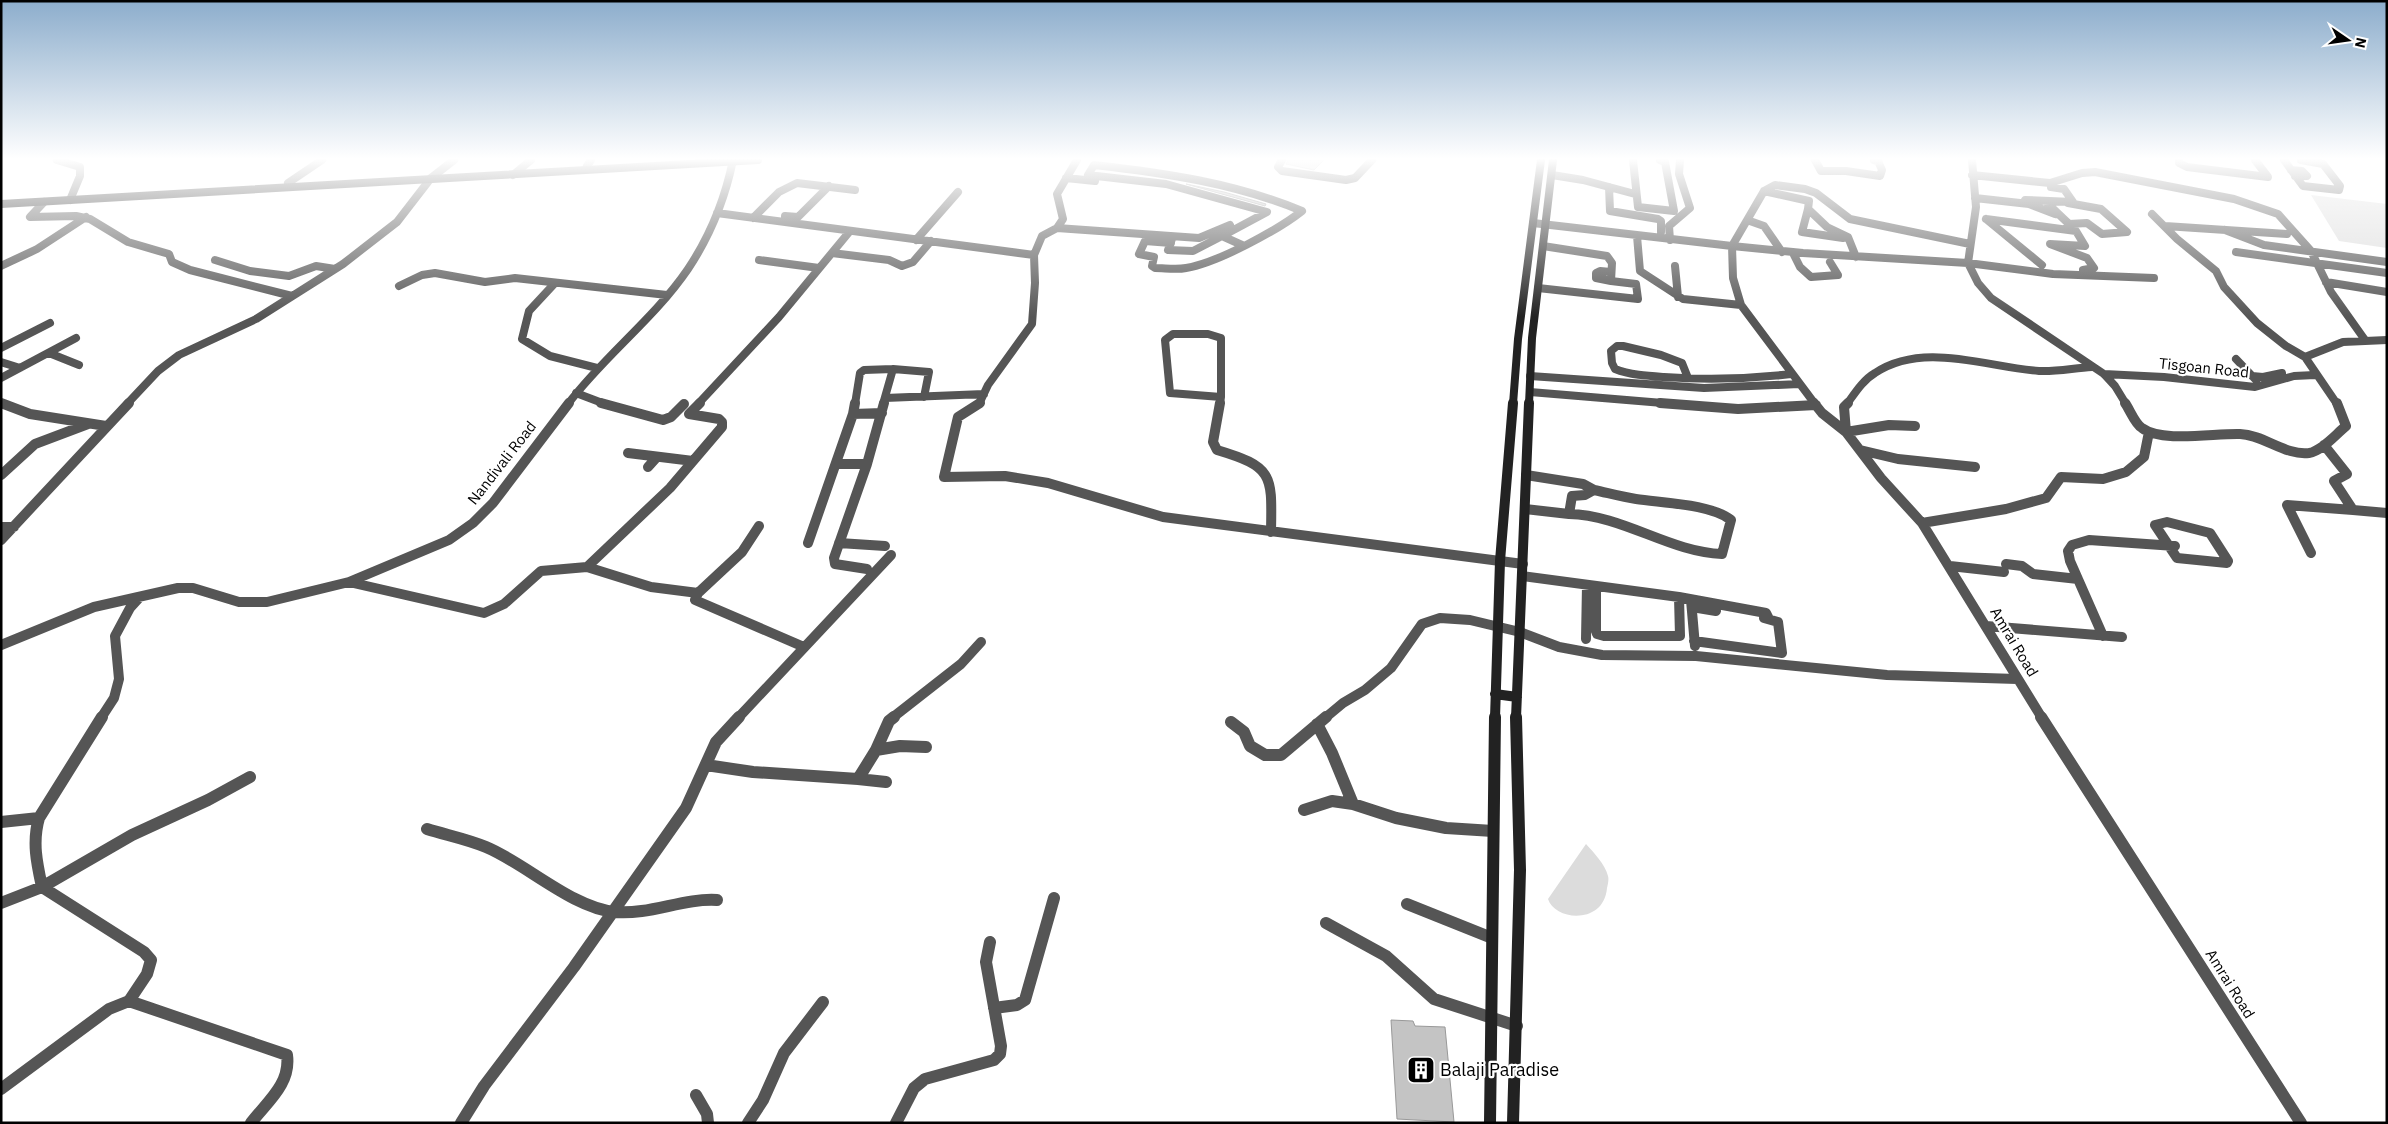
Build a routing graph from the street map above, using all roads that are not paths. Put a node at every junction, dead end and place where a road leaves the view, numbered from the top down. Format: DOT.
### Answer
graph roads {
  1 [pos="34,212"];
  2 [pos="404,212"];
  3 [pos="759,212"];
  4 [pos="763,212"];
  5 [pos="803,212"];
  6 [pos="940,212"];
  7 [pos="1061,212"];
  8 [pos="1257,212"];
  9 [pos="1257,212"];
  10 [pos="1301,212"];
  11 [pos="1534,212"];
  12 [pos="1548,212"];
  13 [pos="1619,212"];
  14 [pos="1687,212"];
  15 [pos="1751,212"];
  16 [pos="1807,212"];
  17 [pos="1812,212"];
  18 [pos="1841,212"];
  19 [pos="1975,212"];
  20 [pos="1977,212"];
  21 [pos="2052,212"];
  22 [pos="2055,212"];
  23 [pos="2106,212"];
  24 [pos="2274,212"];
  25 [pos="716,213"];
  26 [pos="1253,213"];
  27 [pos="2152,214"];
  28 [pos="86,218"];
  29 [pos="753,218"];
  30 [pos="2001,218"];
  31 [pos="1986,219"];
  32 [pos="1747,220"];
  33 [pos="1533,223"];
  34 [pos="1546,225"];
  35 [pos="2165,226"];
  36 [pos="1232,227"];
  37 [pos="2068,227"];
  38 [pos="1057,228"];
  39 [pos="2225,230"];
  40 [pos="850,231"];
  41 [pos="1661,232"];
  42 [pos="1226,234"];
  43 [pos="2287,234"];
  44 [pos="1637,236"];
  45 [pos="1199,238"];
  46 [pos="1848,239"];
  47 [pos="916,240"];
  48 [pos="1172,240"];
  49 [pos="1670,240"];
  50 [pos="931,242"];
  51 [pos="1970,244"];
  52 [pos="1242,245"];
  53 [pos="1543,246"];
  54 [pos="1732,246"];
  55 [pos="1190,251"];
  56 [pos="2308,251"];
  57 [pos="1782,252"];
  58 [pos="1793,252"];
  59 [pos="2236,252"];
  60 [pos="832,253"];
  61 [pos="1034,255"];
  62 [pos="1856,257"];
  63 [pos="214,260"];
  64 [pos="759,260"];
  65 [pos="2374,260"];
  66 [pos="1830,262"];
  67 [pos="2317,262"];
  68 [pos="2387,262"];
  69 [pos="1968,263"];
  70 [pos="2042,265"];
  71 [pos="1,266"];
  72 [pos="1675,266"];
  73 [pos="815,268"];
  74 [pos="335,269"];
  75 [pos="2383,272"];
  76 [pos="2080,274"];
  77 [pos="2154,278"];
  78 [pos="800,279"];
  79 [pos="2326,282"];
  80 [pos="555,283"];
  81 [pos="399,286"];
  82 [pos="1538,288"];
  83 [pos="2387,292"];
  84 [pos="667,294"];
  85 [pos="292,296"];
  86 [pos="1678,297"];
  87 [pos="1741,305"];
  88 [pos="50,323"];
  89 [pos="76,338"];
  90 [pos="2365,340"];
  91 [pos="2387,340"];
  92 [pos="1,348"];
  93 [pos="49,353"];
  94 [pos="2305,357"];
  95 [pos="2236,359"];
  96 [pos="1,362"];
  97 [pos="79,364"];
  98 [pos="2092,367"];
  99 [pos="20,368"];
  100 [pos="597,368"];
  101 [pos="893,369"];
  102 [pos="2290,371"];
  103 [pos="1791,374"];
  104 [pos="2104,374"];
  105 [pos="2315,375"];
  106 [pos="1530,376"];
  107 [pos="2252,376"];
  108 [pos="1,378"];
  109 [pos="1556,378"];
  110 [pos="1688,378"];
  111 [pos="1799,384"];
  112 [pos="2261,386"];
  113 [pos="1704,388"];
  114 [pos="1530,392"];
  115 [pos="576,393"];
  116 [pos="984,394"];
  117 [pos="1557,395"];
  118 [pos="924,397"];
  119 [pos="1221,397"];
  120 [pos="885,398"];
  121 [pos="1,403"];
  122 [pos="684,404"];
  123 [pos="1816,405"];
  124 [pos="1711,408"];
  125 [pos="882,413"];
  126 [pos="853,414"];
  127 [pos="89,423"];
  128 [pos="106,426"];
  129 [pos="1915,426"];
  130 [pos="1846,432"];
  131 [pos="2149,432"];
  132 [pos="2324,445"];
  133 [pos="1860,450"];
  134 [pos="628,453"];
  135 [pos="656,457"];
  136 [pos="693,461"];
  137 [pos="836,464"];
  138 [pos="867,464"];
  139 [pos="648,467"];
  140 [pos="1975,467"];
  141 [pos="1,475"];
  142 [pos="1526,475"];
  143 [pos="1594,490"];
  144 [pos="1525,509"];
  145 [pos="2353,510"];
  146 [pos="2387,513"];
  147 [pos="1569,514"];
  148 [pos="1922,523"];
  149 [pos="759,526"];
  150 [pos="1,527"];
  151 [pos="14,527"];
  152 [pos="1271,532"];
  153 [pos="1,540"];
  154 [pos="808,543"];
  155 [pos="839,543"];
  156 [pos="2171,546"];
  157 [pos="2311,553"];
  158 [pos="1500,561"];
  159 [pos="1950,566"];
  160 [pos="587,567"];
  161 [pos="867,569"];
  162 [pos="1522,570"];
  163 [pos="2078,579"];
  164 [pos="349,582"];
  165 [pos="1592,585"];
  166 [pos="698,593"];
  167 [pos="140,597"];
  168 [pos="1679,597"];
  169 [pos="1691,603"];
  170 [pos="1986,626"];
  171 [pos="1499,628"];
  172 [pos="1520,632"];
  173 [pos="2103,636"];
  174 [pos="2122,638"];
  175 [pos="1586,640"];
  176 [pos="1694,641"];
  177 [pos="981,642"];
  178 [pos="1,645"];
  179 [pos="804,647"];
  180 [pos="1696,656"];
  181 [pos="2016,679"];
  182 [pos="1495,694"];
  183 [pos="1517,697"];
  184 [pos="1231,722"];
  185 [pos="1317,724"];
  186 [pos="926,747"];
  187 [pos="876,750"];
  188 [pos="706,764"];
  189 [pos="250,777"];
  190 [pos="858,779"];
  191 [pos="886,782"];
  192 [pos="1353,804"];
  193 [pos="1304,810"];
  194 [pos="39,818"];
  195 [pos="1,822"];
  196 [pos="427,829"];
  197 [pos="1493,831"];
  198 [pos="42,887"];
  199 [pos="1054,898"];
  200 [pos="717,900"];
  201 [pos="1,903"];
  202 [pos="1407,904"];
  203 [pos="614,912"];
  204 [pos="1326,924"];
  205 [pos="1492,938"];
  206 [pos="990,942"];
  207 [pos="129,1001"];
  208 [pos="823,1002"];
  209 [pos="994,1008"];
  210 [pos="1491,1018"];
  211 [pos="1517,1026"];
  212 [pos="1,1089"];
  213 [pos="696,1095"];
  214 [pos="254,1122"];
  215 [pos="461,1123"];
  216 [pos="708,1123"];
  217 [pos="748,1123"];
  218 [pos="896,1123"];
  219 [pos="1490,1123"];
  220 [pos="1513,1123"];
  221 [pos="2301,1123"];
  1 -- 28 [label="street"];
  2 -- 74 [label="street"];
  3 -- 29 [label="street"];
  4 -- 5 [label="street"];
  6 -- 47 [label="street"];
  7 -- 38 [label="street"];
  8 -- 26 [label="street"];
  9 -- 26 [label="street"];
  10 -- 52 [label="street"];
  11 -- 33 [label="street"];
  12 -- 34 [label="street"];
  13 -- 41 [label="street"];
  14 -- 49 [label="street"];
  15 -- 32 [label="street"];
  16 -- 46 [label="street"];
  17 -- 46 [label="street"];
  18 -- 51 [label="street"];
  19 -- 51 [label="street"];
  20 -- 31 [label="street"];
  21 -- 30 [label="street"];
  22 -- 37 [label="street"];
  23 -- 37 [label="street"];
  24 -- 56 [label="street"];
  25 -- 29 [label="street"];
  25 -- 84 [label="street, Nandivali Road"];
  26 -- 36 [label="street"];
  27 -- 35 [label="street"];
  28 -- 71 [label="street"];
  28 -- 85 [label="street"];
  29 -- 40 [label="street"];
  31 -- 37 [label="street"];
  31 -- 70 [label="street"];
  32 -- 54 [label="street"];
  32 -- 57 [label="street"];
  33 -- 34 [label="street"];
  33 -- 158 [label="street"];
  34 -- 44 [label="street"];
  34 -- 53 [label="street"];
  35 -- 39 [label="street"];
  35 -- 94 [label="street"];
  36 -- 42 [label="street"];
  36 -- 45 [label="street"];
  37 -- 76 [label="street"];
  38 -- 48 [label="street"];
  38 -- 61 [label="street"];
  39 -- 43 [label="street"];
  39 -- 56 [label="street"];
  40 -- 47 [label="street"];
  40 -- 60 [label="street"];
  44 -- 49 [label="street"];
  44 -- 86 [label="street"];
  45 -- 48 [label="street"];
  45 -- 55 [label="street"];
  46 -- 62 [label="street"];
  47 -- 50 [label="street"];
  48 -- 52 [label="street"];
  48 -- 55 [label="street"];
  49 -- 54 [label="street"];
  50 -- 60 [label="street"];
  50 -- 61 [label="street"];
  51 -- 69 [label="street"];
  52 -- 55 [label="street"];
  53 -- 82 [label="street"];
  53 -- 82 [label="street"];
  54 -- 57 [label="street"];
  54 -- 87 [label="street, Amrai Road"];
  56 -- 65 [label="street"];
  56 -- 67 [label="street"];
  57 -- 58 [label="street"];
  58 -- 62 [label="street"];
  58 -- 66 [label="street"];
  59 -- 67 [label="street"];
  60 -- 73 [label="street"];
  61 -- 116 [label="street"];
  62 -- 69 [label="street"];
  63 -- 74 [label="street"];
  64 -- 73 [label="street"];
  65 -- 68 [label="street"];
  65 -- 75 [label="street"];
  67 -- 75 [label="street"];
  67 -- 79 [label="street"];
  69 -- 76 [label="street"];
  69 -- 98 [label="street"];
  72 -- 86 [label="street"];
  73 -- 78 [label="street"];
  73 -- 136 [label="street"];
  74 -- 85 [label="street"];
  76 -- 77 [label="street"];
  79 -- 83 [label="street"];
  79 -- 90 [label="street"];
  80 -- 81 [label="street"];
  80 -- 84 [label="street"];
  80 -- 100 [label="street"];
  82 -- 106 [label="street"];
  84 -- 100 [label="street, Nandivali Road"];
  85 -- 128 [label="street"];
  86 -- 87 [label="street"];
  87 -- 103 [label="street, Amrai Road"];
  88 -- 92 [label="street"];
  89 -- 93 [label="street"];
  90 -- 91 [label="street"];
  90 -- 94 [label="street"];
  93 -- 97 [label="street"];
  93 -- 99 [label="street"];
  94 -- 105 [label="street"];
  95 -- 107 [label="street"];
  96 -- 99 [label="street"];
  98 -- 104 [label="street"];
  98 -- 130 [label="street"];
  99 -- 108 [label="street"];
  100 -- 115 [label="street, Nandivali Road"];
  101 -- 118 [label="street"];
  101 -- 120 [label="street"];
  101 -- 126 [label="street"];
  102 -- 107 [label="street"];
  103 -- 110 [label="street"];
  103 -- 111 [label="street, Amrai Road"];
  104 -- 112 [label="street, Tisgoan Road"];
  104 -- 131 [label="street"];
  105 -- 112 [label="street, Tisgoan Road"];
  105 -- 132 [label="street"];
  106 -- 109 [label="street"];
  106 -- 114 [label="street"];
  107 -- 112 [label="street"];
  109 -- 113 [label="street"];
  109 -- 117 [label="street"];
  110 -- 110 [label="street"];
  111 -- 113 [label="street"];
  111 -- 123 [label="street, Amrai Road"];
  113 -- 124 [label="street"];
  114 -- 117 [label="street"];
  114 -- 142 [label="street"];
  115 -- 122 [label="street"];
  115 -- 164 [label="street, Nandivali Road"];
  116 -- 118 [label="street"];
  116 -- 152 [label="street"];
  117 -- 124 [label="street"];
  118 -- 120 [label="street"];
  119 -- 119 [label="street"];
  119 -- 152 [label="street"];
  120 -- 125 [label="street"];
  121 -- 127 [label="street"];
  123 -- 124 [label="street"];
  123 -- 130 [label="street, Amrai Road"];
  125 -- 126 [label="street"];
  125 -- 138 [label="street"];
  126 -- 137 [label="street"];
  127 -- 128 [label="street"];
  127 -- 141 [label="street"];
  128 -- 151 [label="street"];
  129 -- 130 [label="street"];
  130 -- 133 [label="street, Amrai Road"];
  131 -- 132 [label="street"];
  131 -- 148 [label="street"];
  132 -- 145 [label="street"];
  133 -- 140 [label="street"];
  133 -- 148 [label="street, Amrai Road"];
  134 -- 135 [label="street"];
  135 -- 136 [label="street"];
  135 -- 139 [label="street"];
  136 -- 160 [label="street"];
  137 -- 138 [label="street"];
  137 -- 154 [label="street"];
  138 -- 155 [label="street"];
  142 -- 143 [label="street"];
  142 -- 144 [label="street"];
  143 -- 147 [label="street"];
  143 -- 147 [label="street"];
  144 -- 147 [label="street"];
  144 -- 162 [label="street"];
  145 -- 146 [label="street"];
  145 -- 157 [label="street"];
  148 -- 159 [label="street, Amrai Road"];
  149 -- 166 [label="street"];
  150 -- 151 [label="street"];
  151 -- 153 [label="street"];
  152 -- 158 [label="street"];
  155 -- 161 [label="street"];
  155 -- 179 [label="street"];
  156 -- 156 [label="street"];
  156 -- 163 [label="street"];
  158 -- 162 [label="street"];
  158 -- 171 [label="street"];
  159 -- 163 [label="street"];
  159 -- 170 [label="street, Amrai Road"];
  160 -- 164 [label="street"];
  160 -- 166 [label="street"];
  162 -- 165 [label="street"];
  162 -- 172 [label="street"];
  163 -- 173 [label="street"];
  164 -- 167 [label="street, Nandivali Road"];
  165 -- 168 [label="street"];
  165 -- 168 [label="street"];
  165 -- 175 [label="street"];
  166 -- 179 [label="street"];
  167 -- 178 [label="street, Nandivali Road"];
  167 -- 194 [label="street"];
  168 -- 169 [label="street"];
  169 -- 176 [label="street"];
  169 -- 176 [label="street"];
  170 -- 173 [label="street"];
  170 -- 181 [label="street, Amrai Road"];
  171 -- 172 [label="street"];
  171 -- 182 [label="street"];
  171 -- 185 [label="street"];
  172 -- 180 [label="street"];
  172 -- 183 [label="street"];
  173 -- 174 [label="street"];
  176 -- 180 [label="street"];
  177 -- 187 [label="street"];
  179 -- 188 [label="street"];
  180 -- 181 [label="street"];
  181 -- 221 [label="street, Amrai Road"];
  182 -- 183 [label="street"];
  182 -- 197 [label="street"];
  183 -- 211 [label="street"];
  184 -- 185 [label="street"];
  185 -- 192 [label="street"];
  186 -- 187 [label="street"];
  187 -- 190 [label="street"];
  188 -- 190 [label="street"];
  188 -- 203 [label="street"];
  189 -- 198 [label="street"];
  190 -- 191 [label="street"];
  192 -- 193 [label="street"];
  192 -- 197 [label="street"];
  194 -- 195 [label="street"];
  194 -- 198 [label="street"];
  196 -- 203 [label="street"];
  197 -- 205 [label="street"];
  198 -- 201 [label="street"];
  198 -- 207 [label="street"];
  199 -- 209 [label="street"];
  200 -- 203 [label="street"];
  202 -- 205 [label="street"];
  203 -- 215 [label="street"];
  204 -- 210 [label="street"];
  205 -- 210 [label="street"];
  206 -- 209 [label="street"];
  207 -- 212 [label="street"];
  207 -- 214 [label="street"];
  208 -- 217 [label="street"];
  209 -- 218 [label="street"];
  210 -- 211 [label="street"];
  210 -- 219 [label="street"];
  211 -- 220 [label="street"];
  213 -- 216 [label="street"];
}
